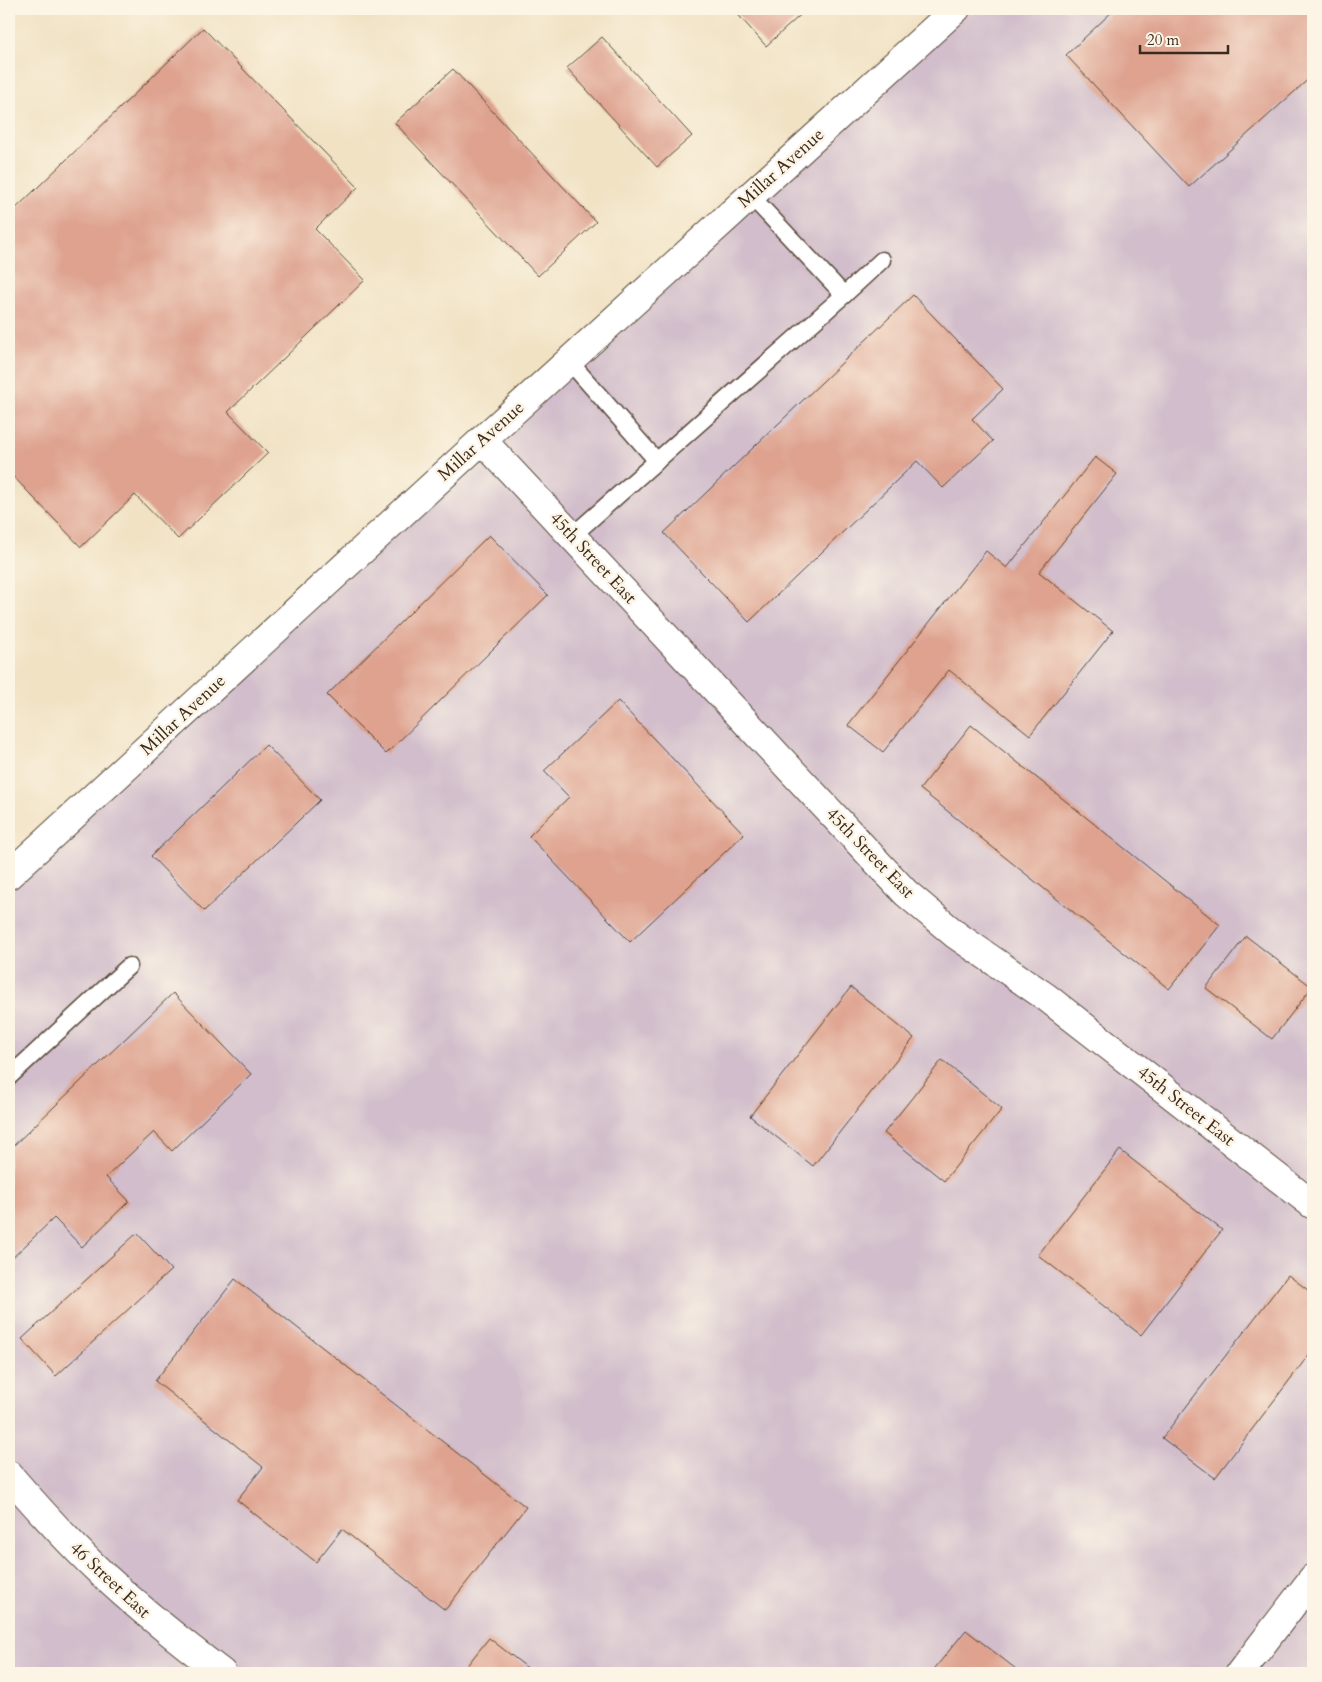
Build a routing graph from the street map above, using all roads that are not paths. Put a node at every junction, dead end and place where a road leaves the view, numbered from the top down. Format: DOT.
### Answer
graph roads {
  1 [pos="956,9"];
  2 [pos="751,196"];
  3 [pos="882,260"];
  4 [pos="844,295"];
  5 [pos="570,361"];
  6 [pos="482,440"];
  7 [pos="657,461"];
  8 [pos="572,536"];
  9 [pos="9,875"];
  10 [pos="129,966"];
  11 [pos="9,1077"];
  12 [pos="1313,1205"];
  13 [pos="9,1475"];
  14 [pos="1313,1578"];
  15 [pos="222,1673"];
  16 [pos="1240,1673"];
  1 -- 2 [label="street, Millar Avenue"];
  2 -- 4 [label="lane"];
  2 -- 5 [label="street, Millar Avenue"];
  3 -- 4 [label="lane"];
  4 -- 7 [label="lane"];
  5 -- 6 [label="street, Millar Avenue"];
  5 -- 7 [label="lane"];
  6 -- 8 [label="street, 45th Street East"];
  6 -- 9 [label="street, Millar Avenue"];
  7 -- 8 [label="lane"];
  8 -- 12 [label="street, 45th Street East"];
  10 -- 11 [label="lane"];
  13 -- 15 [label="street, 46 Street East"];
  14 -- 16 [label="street"];
}
